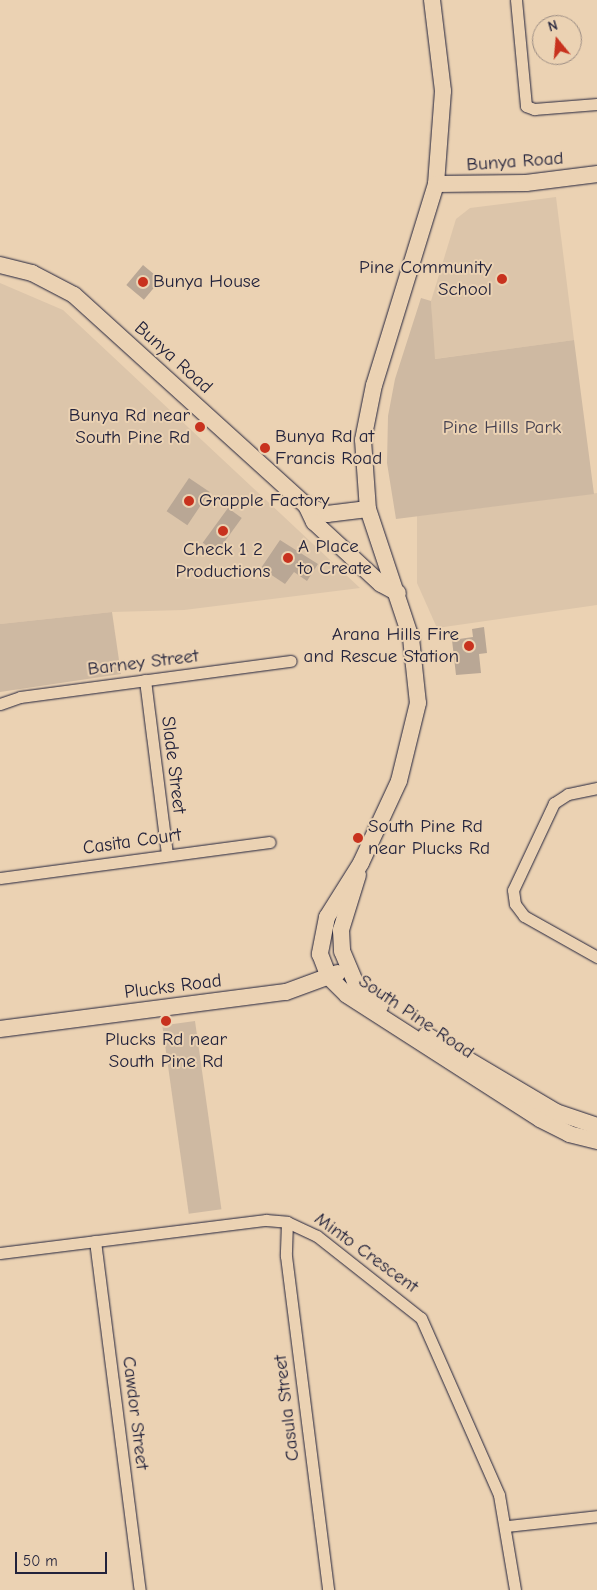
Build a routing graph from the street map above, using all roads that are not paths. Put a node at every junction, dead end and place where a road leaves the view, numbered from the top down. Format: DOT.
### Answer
graph roads {
  1 [pos="432,0"];
  2 [pos="516,0"];
  3 [pos="597,104"];
  4 [pos="597,174"];
  5 [pos="436,184"];
  6 [pos="0,265"];
  7 [pos="306,505"];
  8 [pos="368,509"];
  9 [pos="398,593"];
  10 [pos="291,661"];
  11 [pos="145,680"];
  12 [pos="0,704"];
  13 [pos="597,788"];
  14 [pos="270,842"];
  15 [pos="167,855"];
  16 [pos="361,863"];
  17 [pos="0,878"];
  18 [pos="597,957"];
  19 [pos="347,968"];
  20 [pos="329,977"];
  21 [pos="0,1029"];
  22 [pos="597,1126"];
  23 [pos="597,1141"];
  24 [pos="288,1222"];
  25 [pos="95,1241"];
  26 [pos="0,1253"];
  27 [pos="597,1516"];
  28 [pos="507,1526"];
  29 [pos="140,1590"];
  30 [pos="328,1590"];
  31 [pos="515,1590"];
  1 -- 5 [label="street, South Pine Road"];
  2 -- 3 [label="street"];
  4 -- 5 [label="street, Bunya Road"];
  5 -- 8 [label="street, South Pine Road"];
  6 -- 7 [label="street, Bunya Road"];
  7 -- 8 [label="street, Bunya Road"];
  7 -- 9 [label="street, Bunya Road"];
  8 -- 9 [label="street, South Pine Road"];
  9 -- 16 [label="street, South Pine Road"];
  10 -- 11 [label="street, Barney Street"];
  11 -- 12 [label="street, Barney Street"];
  11 -- 15 [label="street, Slade Street"];
  13 -- 18 [label="street"];
  14 -- 15 [label="street, Casita Court"];
  15 -- 17 [label="street, Casita Court"];
  16 -- 19 [label="street, South Pine Road"];
  16 -- 20 [label="street, South Pine Road"];
  19 -- 20 [label="street, Plucks Road"];
  19 -- 22 [label="street, South Pine Road"];
  20 -- 21 [label="street, Plucks Road"];
  20 -- 23 [label="street, South Pine Road"];
  24 -- 25 [label="street, Minto Crescent"];
  24 -- 28 [label="street, Minto Crescent"];
  24 -- 30 [label="street, Casula Street"];
  25 -- 26 [label="street, Minto Crescent"];
  25 -- 29 [label="street, Cawdor Street"];
  27 -- 28 [label="street"];
  28 -- 31 [label="street, Minto Crescent"];
}
